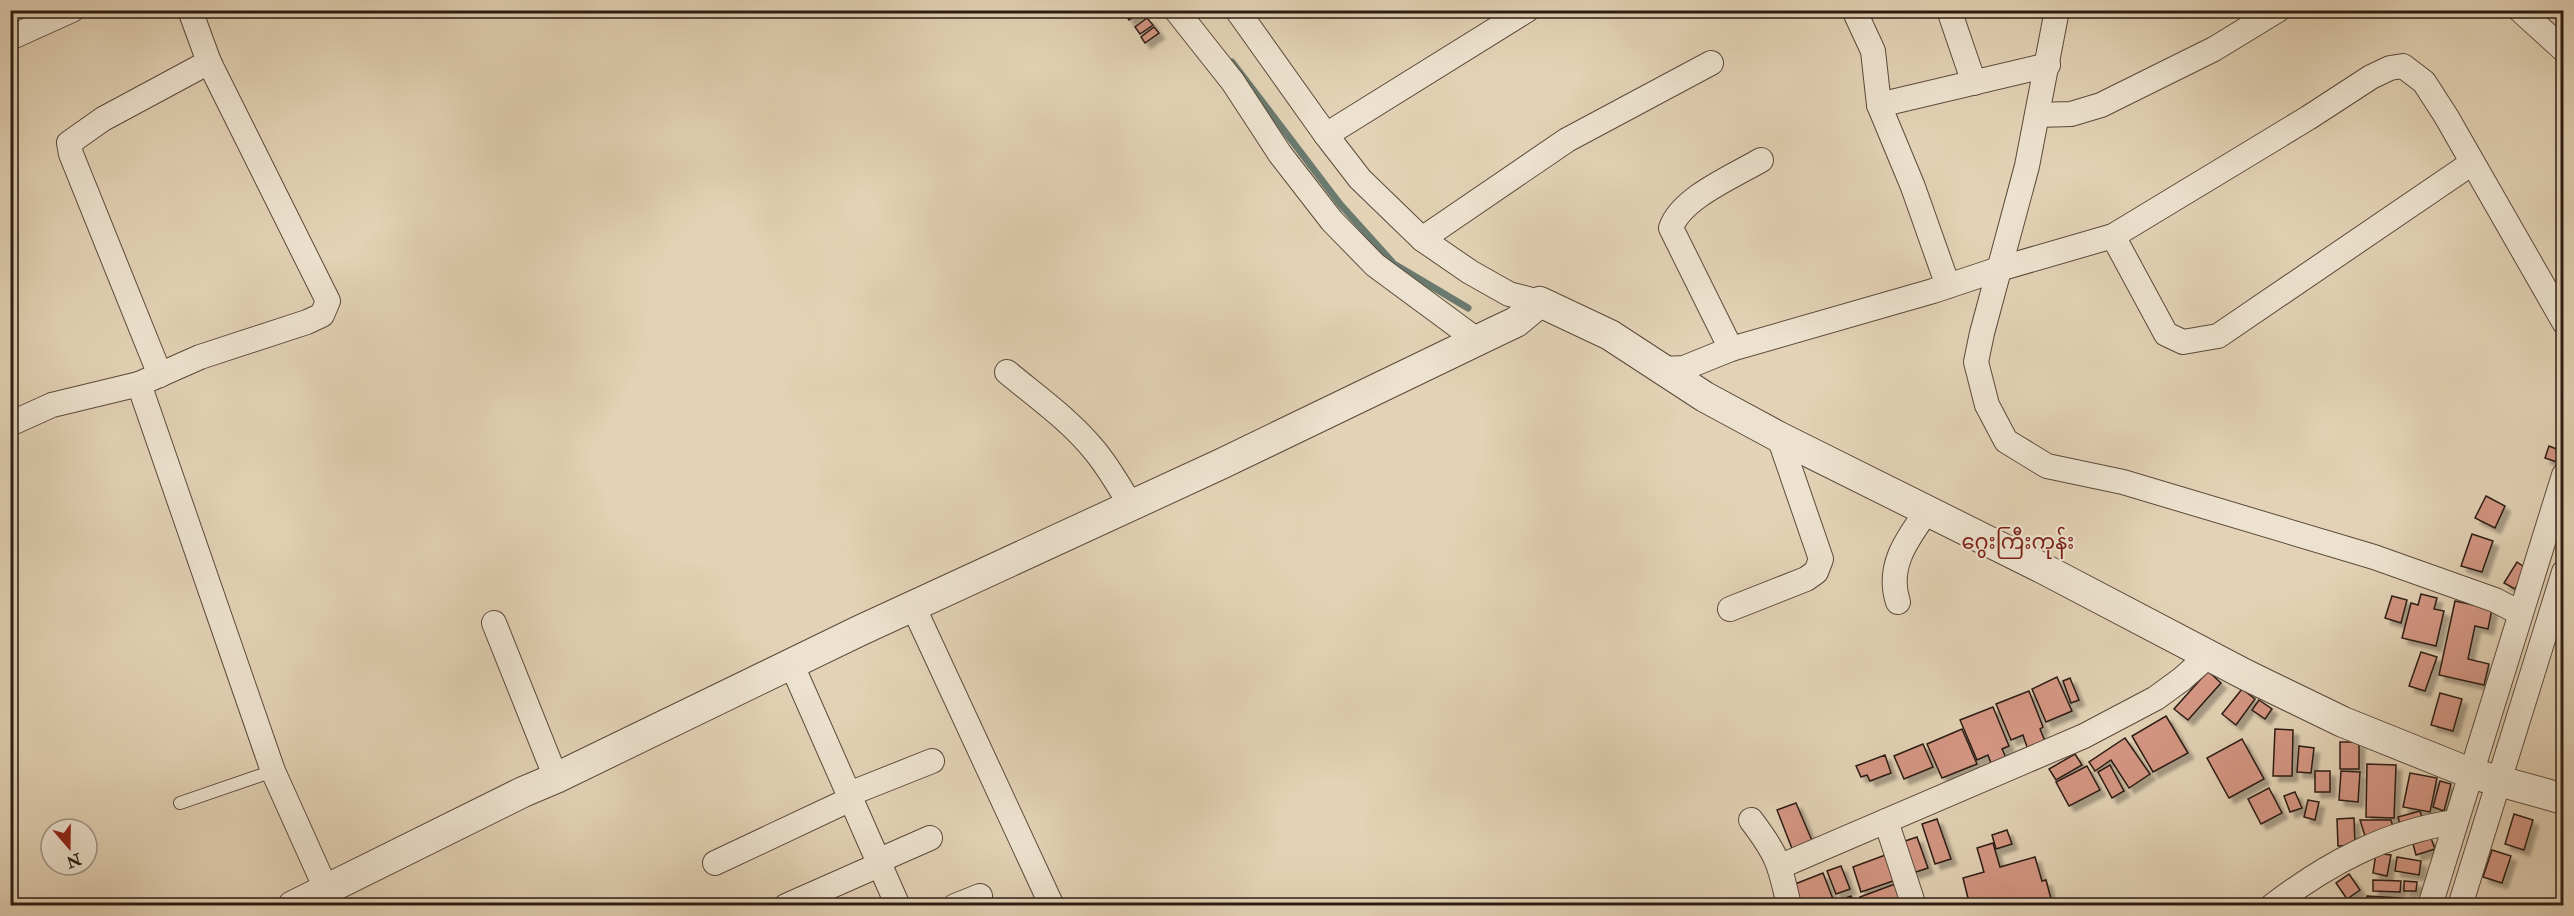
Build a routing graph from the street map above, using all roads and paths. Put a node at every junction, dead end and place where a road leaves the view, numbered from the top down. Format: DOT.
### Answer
graph roads {
  1 [pos="72,10"];
  2 [pos="190,10"];
  3 [pos="1176,10"];
  4 [pos="1237,10"];
  5 [pos="1527,10"];
  6 [pos="1854,10"];
  7 [pos="1949,10"];
  8 [pos="2057,10"];
  9 [pos="2278,10"];
  10 [pos="2520,10"];
  11 [pos="10,38"];
  12 [pos="2564,50"];
  13 [pos="209,62"];
  14 [pos="1712,63"];
  15 [pos="2048,65"];
  16 [pos="1974,82"];
  17 [pos="1878,105"];
  18 [pos="2037,115"];
  19 [pos="1326,135"];
  20 [pos="1761,160"];
  21 [pos="2472,163"];
  22 [pos="2113,236"];
  23 [pos="1422,240"];
  24 [pos="1999,269"];
  25 [pos="1948,286"];
  26 [pos="1540,302"];
  27 [pos="2564,322"];
  28 [pos="1478,341"];
  29 [pos="1731,349"];
  30 [pos="1663,369"];
  31 [pos="1007,372"];
  32 [pos="149,379"];
  33 [pos="10,424"];
  34 [pos="1779,437"];
  35 [pos="2564,475"];
  36 [pos="1131,506"];
  37 [pos="1927,511"];
  38 [pos="2564,572"];
  39 [pos="1898,602"];
  40 [pos="913,606"];
  41 [pos="1730,609"];
  42 [pos="2520,613"];
  43 [pos="494,622"];
  44 [pos="2209,655"];
  45 [pos="791,663"];
  46 [pos="932,761"];
  47 [pos="273,771"];
  48 [pos="2484,777"];
  49 [pos="556,778"];
  50 [pos="850,796"];
  51 [pos="2564,799"];
  52 [pos="180,803"];
  53 [pos="1751,820"];
  54 [pos="1886,821"];
  55 [pos="2455,822"];
  56 [pos="930,838"];
  57 [pos="880,862"];
  58 [pos="715,863"];
  59 [pos="1781,866"];
  60 [pos="326,889"];
  61 [pos="980,896"];
  62 [pos="293,906"];
  63 [pos="786,906"];
  64 [pos="898,906"];
  65 [pos="955,906"];
  66 [pos="1052,906"];
  67 [pos="1789,906"];
  68 [pos="1914,906"];
  69 [pos="2272,906"];
  70 [pos="2430,906"];
  71 [pos="2460,906"];
  1 -- 11 [label="street"];
  2 -- 13 [label="street"];
  3 -- 28 [label="street"];
  4 -- 19 [label="street"];
  5 -- 19 [label="street"];
  6 -- 17 [label="street"];
  7 -- 16 [label="street"];
  8 -- 15 [label="street"];
  9 -- 18 [label="street"];
  10 -- 12 [label="street"];
  13 -- 32 [label="street"];
  13 -- 32 [label="street"];
  14 -- 23 [label="street"];
  15 -- 16 [label="street"];
  15 -- 18 [label="street"];
  16 -- 17 [label="street"];
  17 -- 25 [label="street"];
  18 -- 24 [label="street"];
  19 -- 23 [label="street"];
  20 -- 29 [label="street"];
  21 -- 22 [label="street"];
  21 -- 22 [label="street"];
  21 -- 27 [label="street"];
  22 -- 24 [label="street"];
  23 -- 26 [label="street"];
  24 -- 25 [label="street"];
  24 -- 42 [label="street"];
  25 -- 29 [label="street"];
  26 -- 28 [label="street"];
  26 -- 30 [label="street"];
  28 -- 36 [label="street"];
  29 -- 30 [label="street"];
  30 -- 34 [label="street"];
  31 -- 36 [label="street"];
  32 -- 33 [label="street"];
  32 -- 47 [label="street"];
  34 -- 37 [label="street"];
  34 -- 41 [label="street"];
  35 -- 42 [label="street"];
  36 -- 40 [label="street"];
  37 -- 39 [label="street"];
  37 -- 44 [label="street"];
  38 -- 48 [label="street"];
  40 -- 45 [label="street"];
  40 -- 66 [label="street"];
  42 -- 48 [label="street"];
  43 -- 49 [label="street"];
  44 -- 48 [label="street"];
  44 -- 54 [label="street"];
  45 -- 49 [label="street"];
  45 -- 50 [label="street"];
  46 -- 50 [label="street"];
  47 -- 52 [label="lane"];
  47 -- 60 [label="street"];
  48 -- 51 [label="street"];
  48 -- 55 [label="street"];
  48 -- 71 [label="street"];
  49 -- 60 [label="street"];
  50 -- 57 [label="street"];
  50 -- 58 [label="street"];
  53 -- 59 [label="street"];
  54 -- 59 [label="street"];
  54 -- 68 [label="street"];
  55 -- 69 [label="street"];
  55 -- 70 [label="street"];
  56 -- 57 [label="street"];
  57 -- 63 [label="street"];
  57 -- 64 [label="street"];
  59 -- 67 [label="street"];
  60 -- 62 [label="street"];
  61 -- 65 [label="street"];
}
